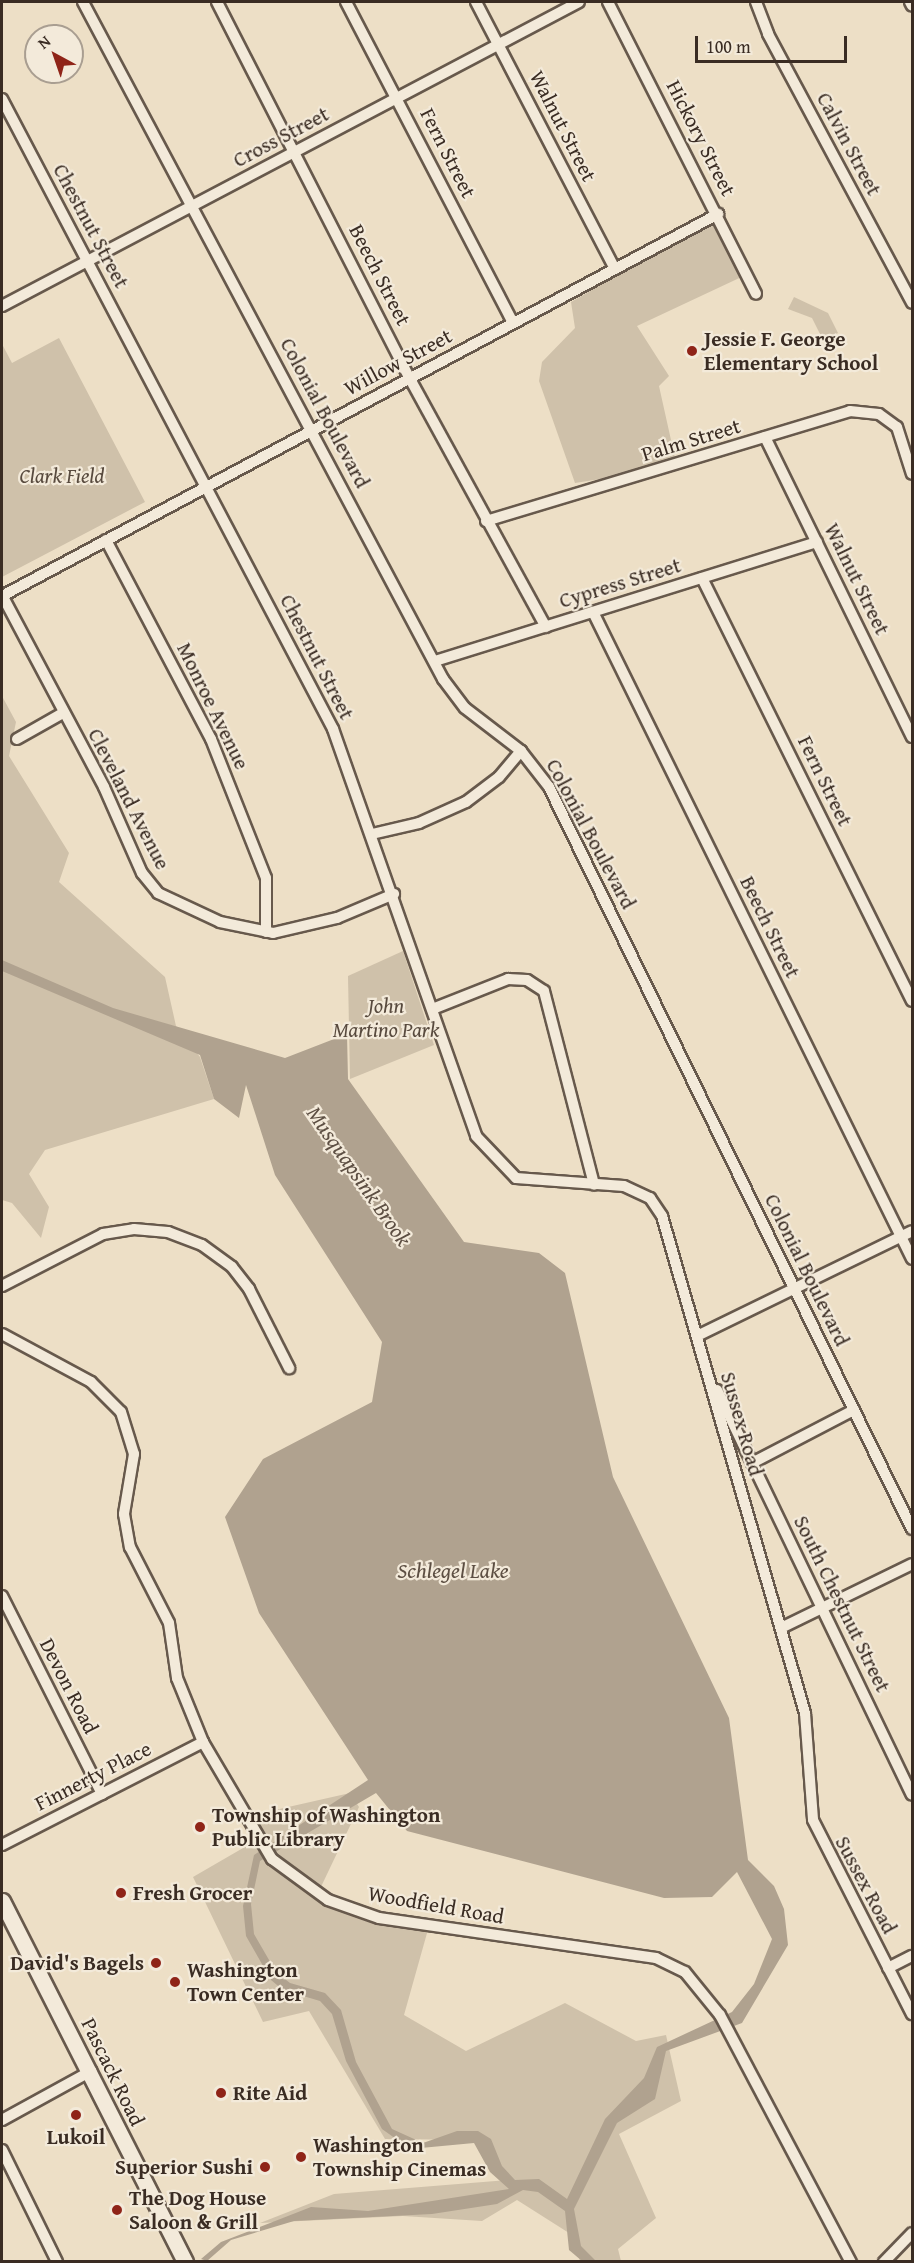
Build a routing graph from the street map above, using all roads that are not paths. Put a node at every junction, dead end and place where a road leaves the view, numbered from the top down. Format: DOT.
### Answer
graph roads {
  1 [pos="83,2"];
  2 [pos="217,2"];
  3 [pos="346,2"];
  4 [pos="476,2"];
  5 [pos="579,2"];
  6 [pos="608,2"];
  7 [pos="756,2"];
  8 [pos="910,2"];
  9 [pos="912,6"];
  10 [pos="498,44"];
  11 [pos="397,98"];
  12 [pos="2,99"];
  13 [pos="296,151"];
  14 [pos="192,206"];
  15 [pos="718,214"];
  16 [pos="88,261"];
  17 [pos="615,269"];
  18 [pos="756,294"];
  19 [pos="912,303"];
  20 [pos="2,306"];
  21 [pos="513,324"];
  22 [pos="409,376"];
  23 [pos="312,431"];
  24 [pos="765,437"];
  25 [pos="912,474"];
  26 [pos="206,487"];
  27 [pos="486,521"];
  28 [pos="106,540"];
  29 [pos="817,542"];
  30 [pos="702,578"];
  31 [pos="2,595"];
  32 [pos="593,612"];
  33 [pos="546,627"];
  34 [pos="435,661"];
  35 [pos="63,713"];
  36 [pos="912,737"];
  37 [pos="18,739"];
  38 [pos="521,751"];
  39 [pos="372,834"];
  40 [pos="394,894"];
  41 [pos="267,932"];
  42 [pos="912,1001"];
  43 [pos="435,1008"];
  44 [pos="594,1185"];
  45 [pos="912,1231"];
  46 [pos="901,1236"];
  47 [pos="912,1259"];
  48 [pos="2,1286"];
  49 [pos="794,1288"];
  50 [pos="2,1334"];
  51 [pos="697,1336"];
  52 [pos="704,1363"];
  53 [pos="289,1368"];
  54 [pos="854,1410"];
  55 [pos="752,1463"];
  56 [pos="912,1529"];
  57 [pos="912,1564"];
  58 [pos="2,1596"];
  59 [pos="822,1608"];
  60 [pos="781,1628"];
  61 [pos="203,1742"];
  62 [pos="102,1794"];
  63 [pos="912,1795"];
  64 [pos="2,1845"];
  65 [pos="2,1901"];
  66 [pos="912,1956"];
  67 [pos="888,1968"];
  68 [pos="912,2014"];
  69 [pos="91,2072"];
  70 [pos="2,2120"];
  71 [pos="2,2150"];
  72 [pos="912,2233"];
  73 [pos="57,2262"];
  74 [pos="185,2262"];
  75 [pos="850,2262"];
  76 [pos="884,2262"];
  1 -- 14 [label="street, Colonial Boulevard"];
  2 -- 13 [label="street, Beech Street"];
  3 -- 11 [label="street, Fern Street"];
  4 -- 10 [label="street, Walnut Street"];
  5 -- 10 [label="street, Cross Street"];
  6 -- 15 [label="street, Hickory Street"];
  7 -- 19 [label="street, Calvin Street"];
  8 -- 9 [label="street"];
  10 -- 11 [label="street, Cross Street"];
  10 -- 17 [label="street, Walnut Street"];
  11 -- 13 [label="street, Cross Street"];
  11 -- 21 [label="street, Fern Street"];
  12 -- 16 [label="street, Chestnut Street"];
  13 -- 14 [label="street, Cross Street"];
  13 -- 22 [label="street, Beech Street"];
  14 -- 16 [label="street, Cross Street"];
  14 -- 23 [label="street, Colonial Boulevard"];
  15 -- 17 [label="street, Willow Street"];
  15 -- 18 [label="street, Hickory Street"];
  16 -- 20 [label="street, Cross Street"];
  16 -- 26 [label="street, Chestnut Street"];
  17 -- 21 [label="street, Willow Street"];
  21 -- 22 [label="street, Willow Street"];
  22 -- 23 [label="street, Willow Street"];
  22 -- 27 [label="street, Beech Street"];
  23 -- 26 [label="street, Willow Street"];
  23 -- 34 [label="street, Colonial Boulevard"];
  24 -- 25 [label="street, Palm Street"];
  24 -- 27 [label="street, Palm Street"];
  24 -- 29 [label="street, Walnut Street"];
  26 -- 28 [label="street, Willow Street"];
  26 -- 39 [label="street, Chestnut Street"];
  27 -- 33 [label="street, Beech Street"];
  28 -- 31 [label="street, Willow Street"];
  28 -- 41 [label="street, Monroe Avenue"];
  29 -- 30 [label="street, Cypress Street"];
  29 -- 36 [label="street, Walnut Street"];
  30 -- 32 [label="street, Cypress Street"];
  30 -- 42 [label="street, Fern Street"];
  31 -- 35 [label="street, Cleveland Avenue"];
  32 -- 33 [label="street, Cypress Street"];
  32 -- 46 [label="street, Beech Street"];
  33 -- 34 [label="street, Cypress Street"];
  34 -- 38 [label="street, Colonial Boulevard"];
  35 -- 37 [label="street"];
  35 -- 41 [label="street, Cleveland Avenue"];
  38 -- 39 [label="street"];
  38 -- 49 [label="street, Colonial Boulevard"];
  39 -- 40 [label="street, Chestnut Street"];
  40 -- 41 [label="street, Cleveland Avenue"];
  40 -- 43 [label="street, Chestnut Street"];
  43 -- 44 [label="street, Chestnut Street"];
  43 -- 44 [label="street"];
  44 -- 51 [label="street, Sussex Road"];
  45 -- 46 [label="street"];
  46 -- 47 [label="street, Beech Street"];
  46 -- 49 [label="street"];
  48 -- 53 [label="street"];
  49 -- 51 [label="street"];
  49 -- 54 [label="street, Colonial Boulevard"];
  50 -- 61 [label="street, Woodfield Road"];
  51 -- 52 [label="street, Sussex Road"];
  52 -- 55 [label="street"];
  52 -- 60 [label="street, Sussex Road"];
  54 -- 55 [label="street"];
  54 -- 56 [label="street, Colonial Boulevard"];
  55 -- 59 [label="street, South Chestnut Street"];
  57 -- 59 [label="street"];
  58 -- 62 [label="street, Devon Road"];
  59 -- 60 [label="street"];
  59 -- 63 [label="street, South Chestnut Street"];
  60 -- 67 [label="street, Sussex Road"];
  61 -- 62 [label="street, Finnerty Place"];
  61 -- 75 [label="street, Woodfield Road"];
  62 -- 64 [label="street, Finnerty Place"];
  65 -- 69 [label="street, Pascack Road"];
  66 -- 67 [label="street"];
  67 -- 68 [label="street, Sussex Road"];
  69 -- 70 [label="street"];
  69 -- 74 [label="street, Pascack Road"];
  71 -- 73 [label="street"];
  72 -- 76 [label="street"];
}
